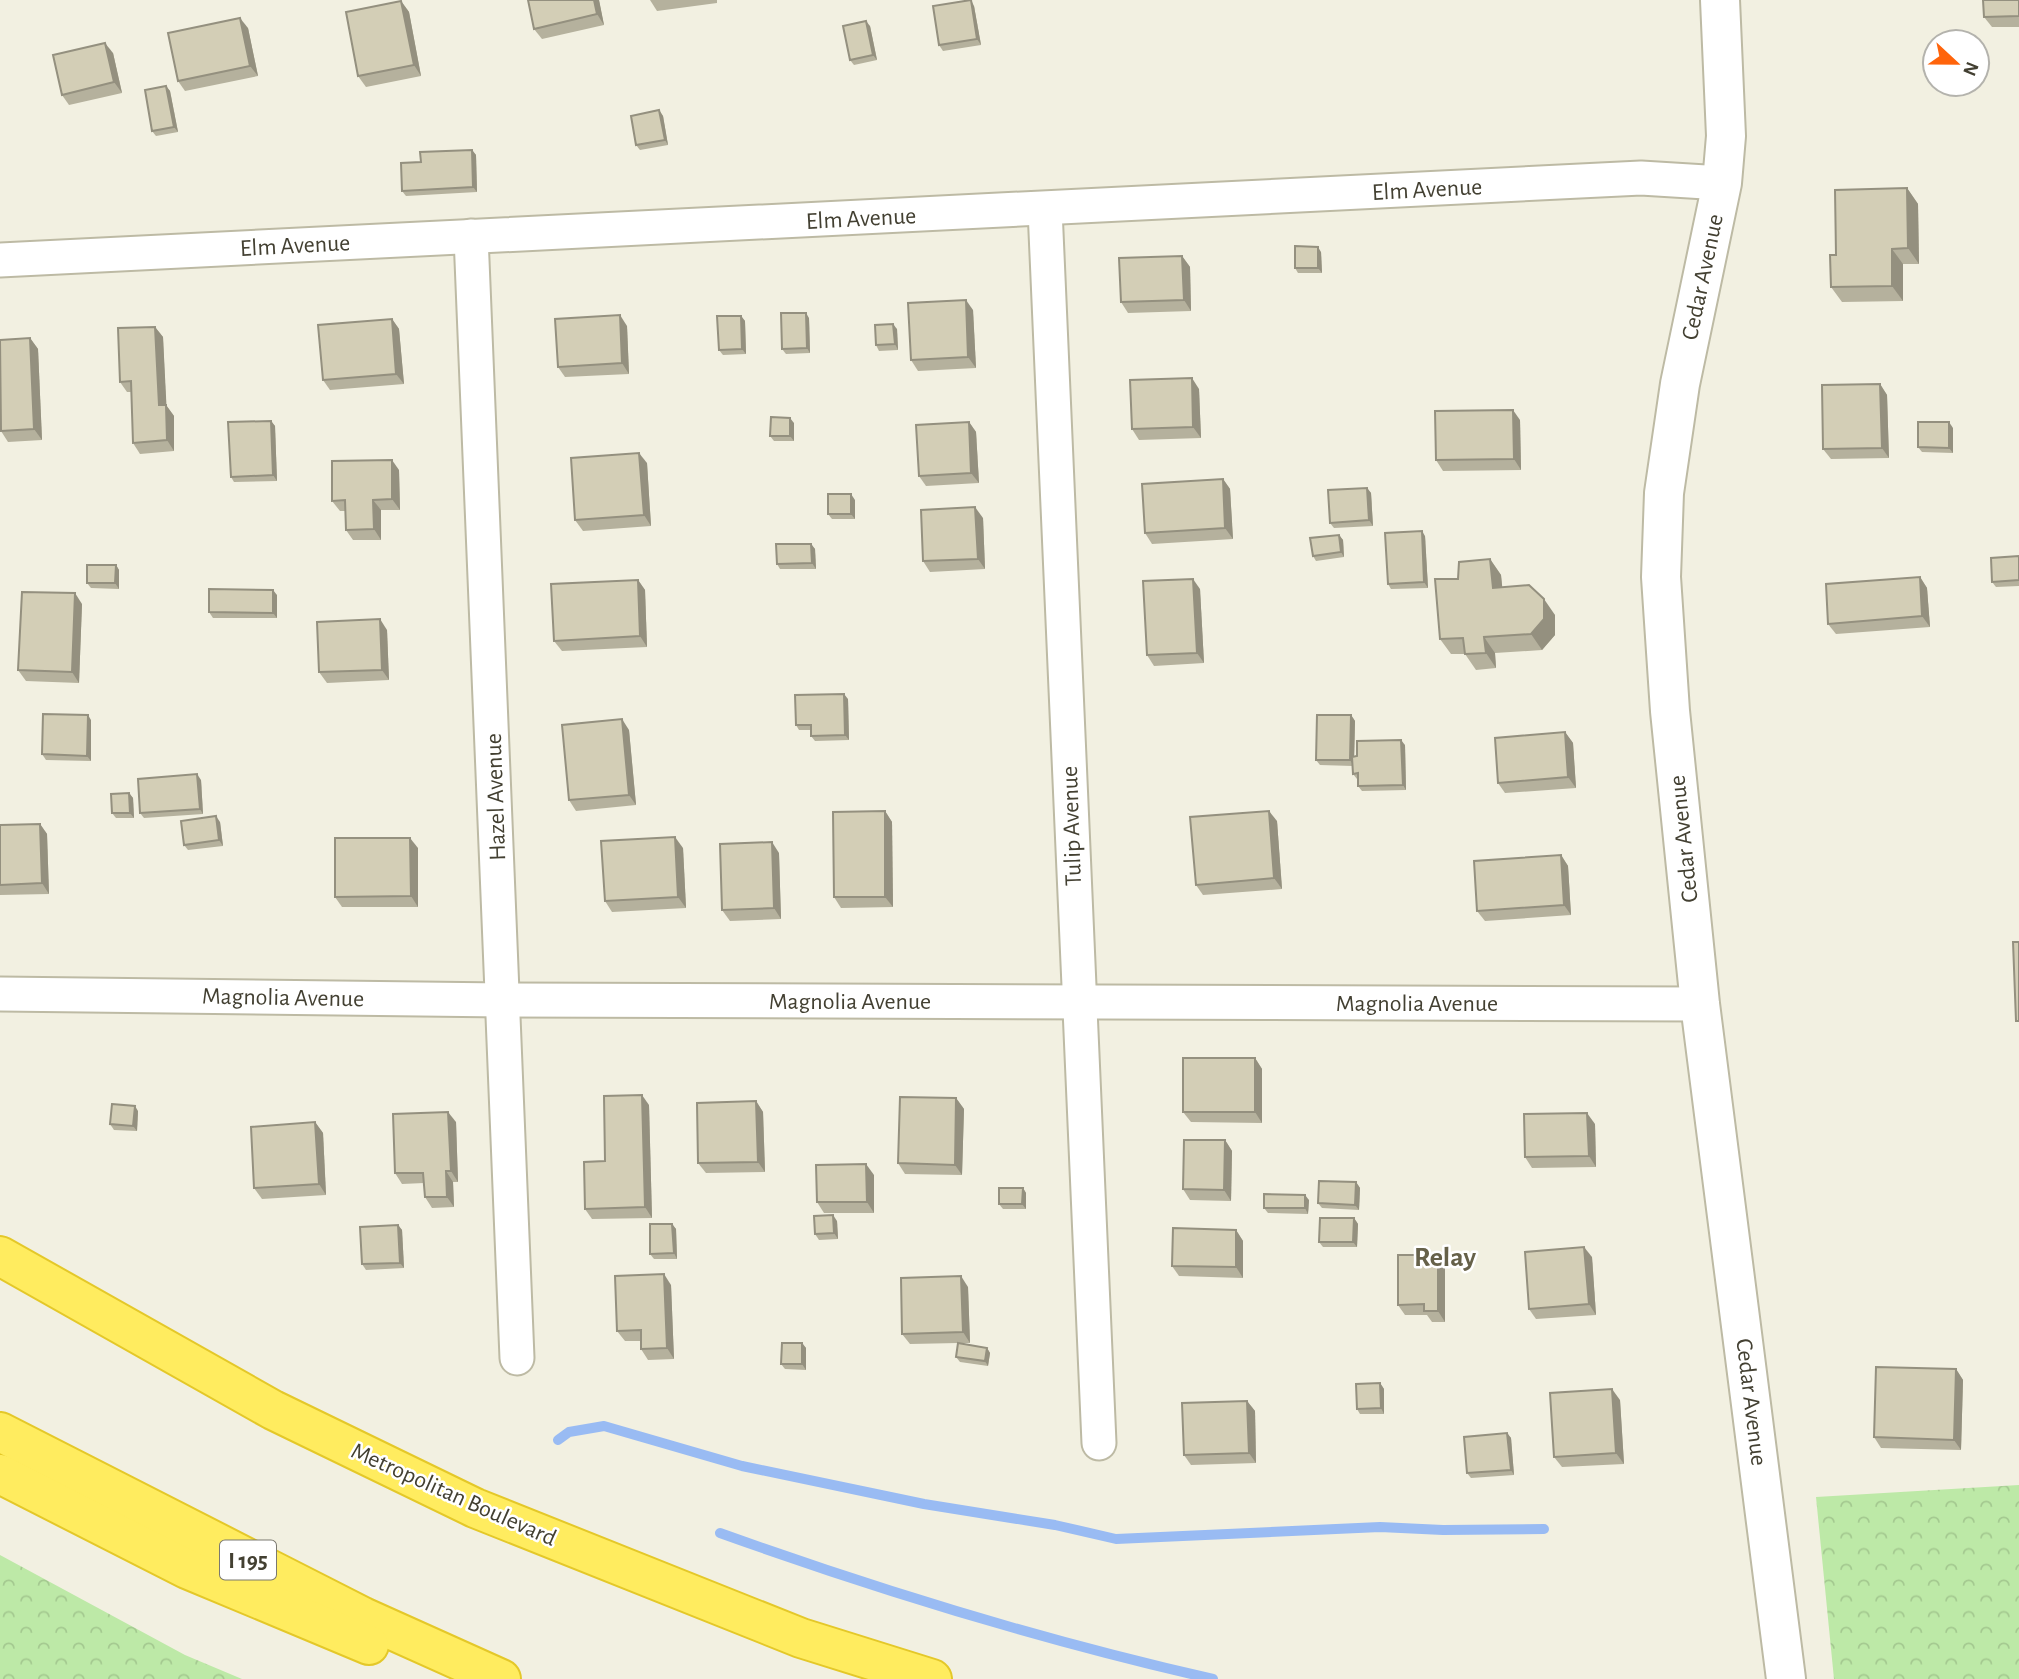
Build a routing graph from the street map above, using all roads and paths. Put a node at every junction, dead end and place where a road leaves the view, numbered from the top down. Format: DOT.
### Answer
graph roads {
  1 [pos="1720,0"];
  2 [pos="1722,183"];
  3 [pos="1045,209"];
  4 [pos="471,236"];
  5 [pos="0,260"];
  6 [pos="0,994"];
  7 [pos="504,1000"];
  8 [pos="1079,1002"];
  9 [pos="1700,1004"];
  10 [pos="0,1244"];
  11 [pos="0,1256"];
  12 [pos="119,1322"];
  13 [pos="517,1358"];
  14 [pos="0,1432"];
  15 [pos="1099,1443"];
  16 [pos="0,1474"];
  17 [pos="459,1679"];
  18 [pos="500,1679"];
  19 [pos="932,1679"];
  20 [pos="1786,1679"];
  1 -- 2 [label="street, Cedar Avenue"];
  2 -- 3 [label="street, Elm Avenue"];
  2 -- 9 [label="street, Cedar Avenue"];
  3 -- 4 [label="street, Elm Avenue"];
  3 -- 8 [label="street, Tulip Avenue"];
  4 -- 5 [label="street, Elm Avenue"];
  4 -- 7 [label="street, Hazel Avenue"];
  6 -- 7 [label="street, Magnolia Avenue"];
  7 -- 8 [label="street, Magnolia Avenue"];
  7 -- 13 [label="street, Hazel Avenue"];
  8 -- 9 [label="street, Magnolia Avenue"];
  8 -- 15 [label="street, Tulip Avenue"];
  9 -- 20 [label="street, Cedar Avenue"];
  10 -- 12 [label="highway"];
  11 -- 12 [label="highway, Metropolitan Boulevard"];
  12 -- 19 [label="highway, Metropolitan Boulevard"];
  14 -- 18 [label="highway, I 195"];
  16 -- 17 [label="highway"];
}
